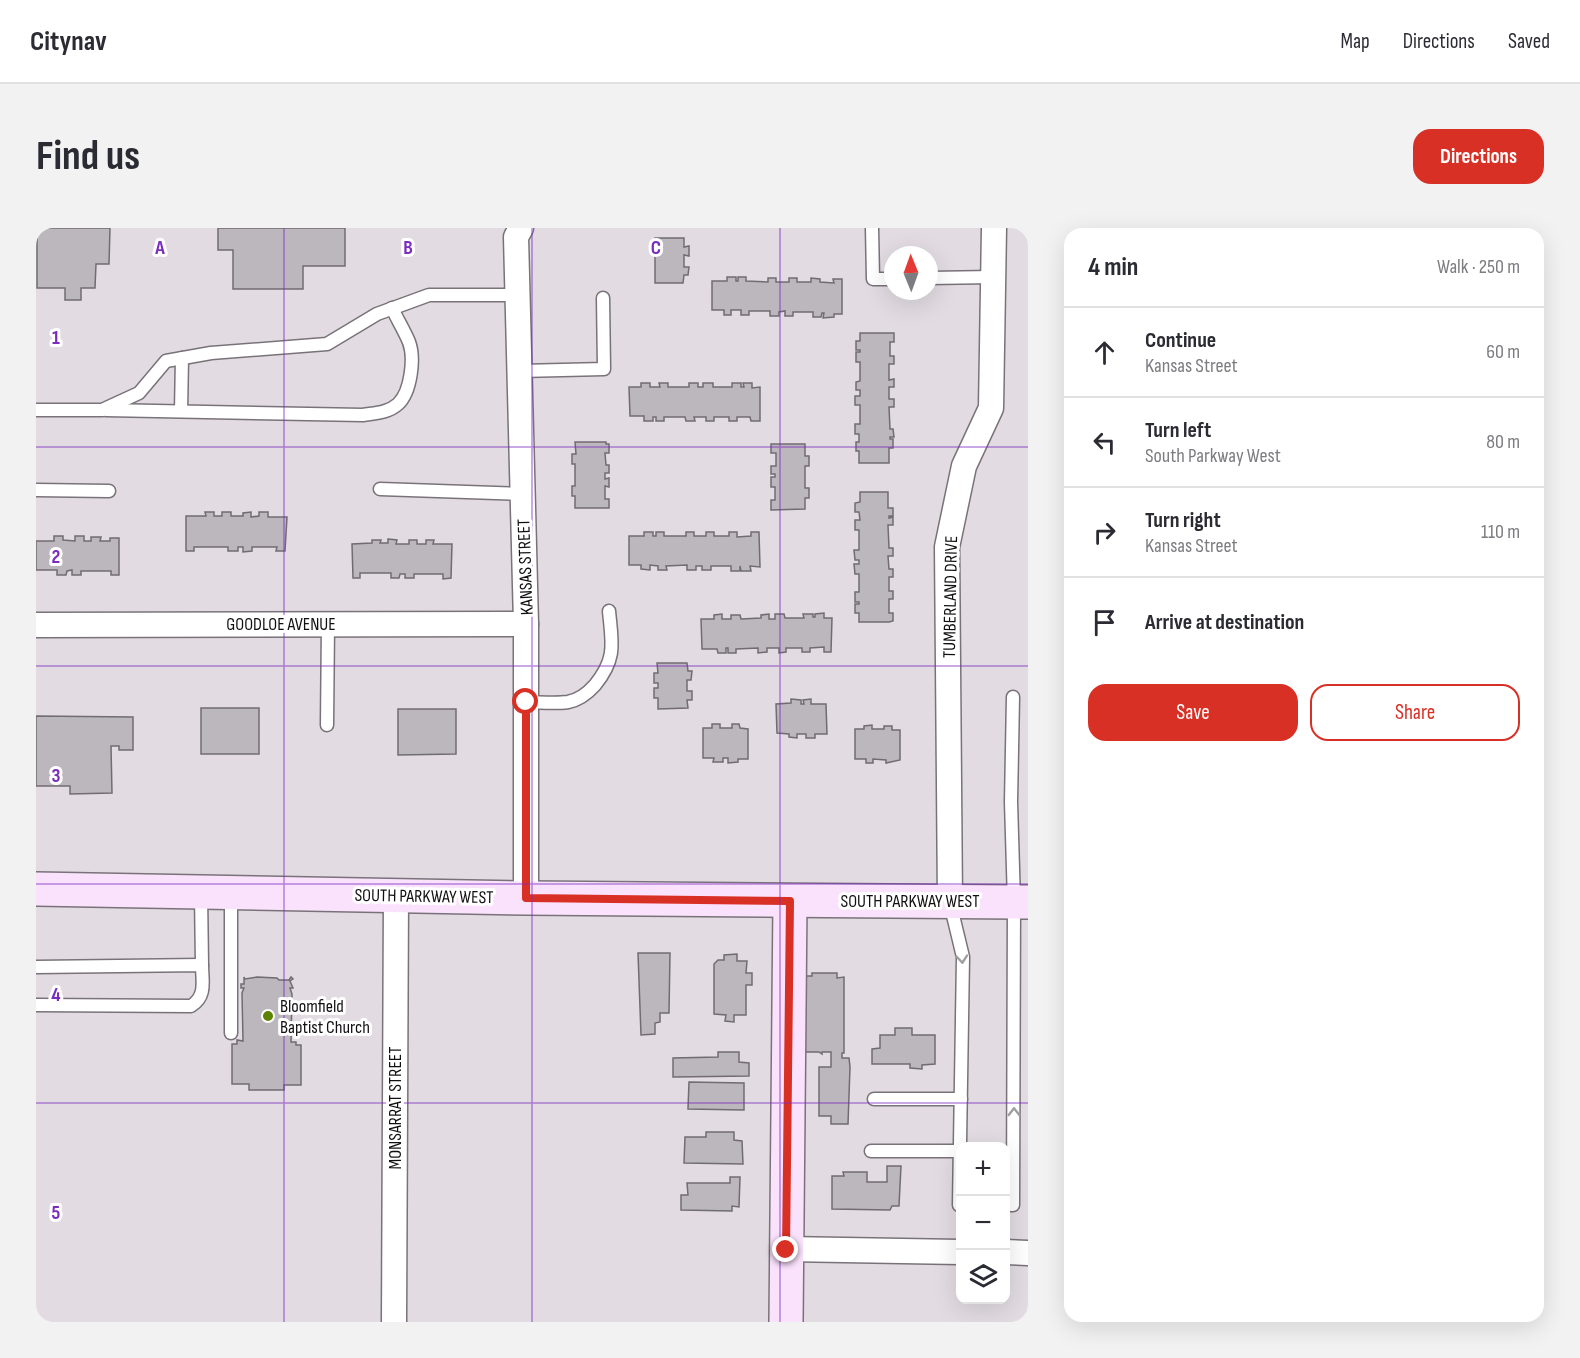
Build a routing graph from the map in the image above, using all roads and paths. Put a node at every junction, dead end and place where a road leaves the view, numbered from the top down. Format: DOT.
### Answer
graph roads {
  1 [pos="872,228"];
  2 [pos="994,228"];
  3 [pos="519,232"];
  4 [pos="993,277"];
  5 [pos="938,278"];
  6 [pos="884,279"];
  7 [pos="518,295"];
  8 [pos="603,298"];
  9 [pos="392,308"];
  10 [pos="182,358"];
  11 [pos="520,371"];
  12 [pos="36,410"];
  13 [pos="102,410"];
  14 [pos="181,411"];
  15 [pos="380,489"];
  16 [pos="36,490"];
  17 [pos="109,491"];
  18 [pos="523,494"];
  19 [pos="609,611"];
  20 [pos="328,624"];
  21 [pos="526,624"];
  22 [pos="36,625"];
  23 [pos="1013,697"];
  24 [pos="526,702"];
  25 [pos="327,725"];
  26 [pos="36,889"];
  27 [pos="216,892"];
  28 [pos="396,895"];
  29 [pos="526,898"];
  30 [pos="790,901"];
  31 [pos="950,902"];
  32 [pos="1021,902"];
  33 [pos="202,965"];
  34 [pos="36,967"];
  35 [pos="36,1005"];
  36 [pos="231,1033"];
  37 [pos="874,1099"];
  38 [pos="961,1099"];
  39 [pos="960,1142"];
  40 [pos="871,1151"];
  41 [pos="956,1151"];
  42 [pos="1010,1205"];
  43 [pos="786,1250"];
  44 [pos="956,1252"];
  45 [pos="1010,1252"];
  46 [pos="1028,1252"];
  47 [pos="394,1322"];
  48 [pos="786,1322"];
  1 -- 6 [label="lane"];
  2 -- 4 [label="street, TUMBERLAND DRIVE"];
  3 -- 7 [label="street, KANSAS STREET"];
  4 -- 5 [label="lane"];
  4 -- 31 [label="street, TUMBERLAND DRIVE"];
  7 -- 9 [label="lane"];
  7 -- 11 [label="street, KANSAS STREET"];
  8 -- 11 [label="lane"];
  9 -- 10 [label="lane"];
  9 -- 14 [label="lane"];
  10 -- 13 [label="lane"];
  10 -- 14 [label="lane"];
  11 -- 18 [label="street, KANSAS STREET"];
  12 -- 13 [label="lane"];
  13 -- 14 [label="lane"];
  15 -- 18 [label="lane"];
  16 -- 17 [label="lane"];
  18 -- 21 [label="street, KANSAS STREET"];
  19 -- 24 [label="lane"];
  20 -- 21 [label="street, GOODLOE AVENUE"];
  20 -- 22 [label="street, GOODLOE AVENUE"];
  20 -- 25 [label="lane"];
  21 -- 24 [label="street, KANSAS STREET"];
  23 -- 32 [label="lane"];
  24 -- 29 [label="street, KANSAS STREET"];
  26 -- 27 [label="main road, SOUTH PARKWAY WEST"];
  27 -- 28 [label="main road, SOUTH PARKWAY WEST"];
  27 -- 33 [label="lane"];
  27 -- 36 [label="lane"];
  28 -- 29 [label="main road, SOUTH PARKWAY WEST"];
  28 -- 47 [label="street, MONSARRAT STREET"];
  29 -- 30 [label="main road, SOUTH PARKWAY WEST"];
  30 -- 31 [label="main road, SOUTH PARKWAY WEST"];
  30 -- 43 [label="main road"];
  31 -- 32 [label="main road, SOUTH PARKWAY WEST"];
  31 -- 38 [label="lane, one-way"];
  42 -- 32 [label="lane, one-way"];
  33 -- 34 [label="lane"];
  33 -- 35 [label="lane"];
  37 -- 38 [label="lane"];
  38 -- 39 [label="lane"];
  40 -- 41 [label="lane"];
  43 -- 44 [label="street"];
  43 -- 48 [label="main road"];
  45 -- 46 [label="street"];
}
